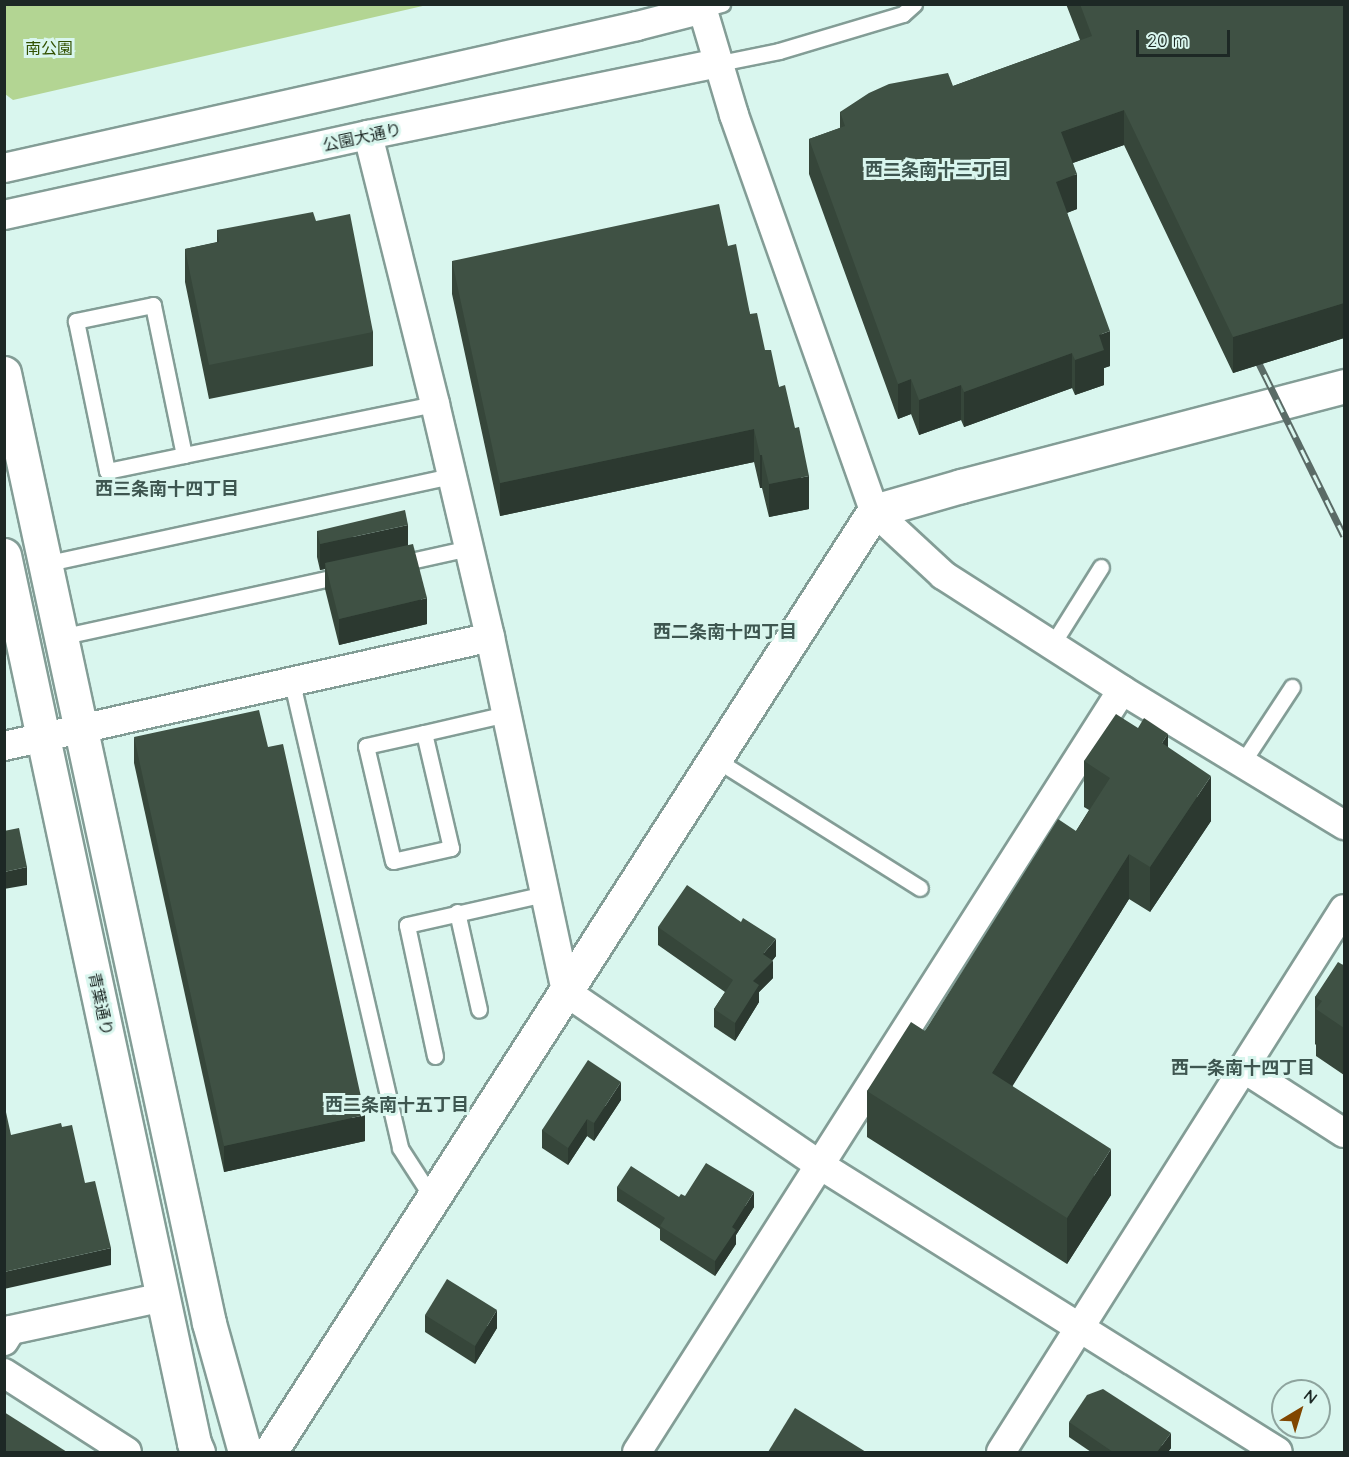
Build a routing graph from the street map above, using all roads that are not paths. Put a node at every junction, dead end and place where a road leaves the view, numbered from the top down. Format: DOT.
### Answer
graph roads {
  1 [pos="914,4"];
  2 [pos="709,6"];
  3 [pos="720,63"];
  4 [pos="368,135"];
  5 [pos="4,168"];
  6 [pos="4,215"];
  7 [pos="4,373"];
  8 [pos="1344,386"];
  9 [pos="435,404"];
  10 [pos="184,455"];
  11 [pos="452,476"];
  12 [pos="874,511"];
  13 [pos="469,548"];
  14 [pos="4,555"];
  15 [pos="44,564"];
  16 [pos="387,566"];
  17 [pos="1101,567"];
  18 [pos="364,571"];
  19 [pos="60,637"];
  20 [pos="490,638"];
  21 [pos="1052,645"];
  22 [pos="292,683"];
  23 [pos="1292,687"];
  24 [pos="1122,690"];
  25 [pos="506,714"];
  26 [pos="80,731"];
  27 [pos="424,733"];
  28 [pos="45,736"];
  29 [pos="4,746"];
  30 [pos="715,759"];
  31 [pos="1242,763"];
  32 [pos="1344,825"];
  33 [pos="920,888"];
  34 [pos="545,894"];
  35 [pos="1344,909"];
  36 [pos="457,912"];
  37 [pos="566,992"];
  38 [pos="479,1010"];
  39 [pos="435,1056"];
  40 [pos="1243,1068"];
  41 [pos="1344,1133"];
  42 [pos="820,1165"];
  43 [pos="433,1199"];
  44 [pos="163,1297"];
  45 [pos="1080,1330"];
  46 [pos="4,1341"];
  47 [pos="4,1373"];
  48 [pos="127,1452"];
  49 [pos="198,1452"];
  50 [pos="245,1452"];
  51 [pos="270,1452"];
  52 [pos="637,1452"];
  53 [pos="1001,1452"];
  54 [pos="1278,1452"];
  1 -- 3 [label="lane"];
  2 -- 3 [label="street"];
  2 -- 5 [label="street"];
  3 -- 4 [label="street, 公園大通り"];
  3 -- 12 [label="street"];
  4 -- 6 [label="street, 公園大通り"];
  4 -- 9 [label="street"];
  7 -- 15 [label="street"];
  8 -- 12 [label="street"];
  9 -- 10 [label="lane"];
  9 -- 11 [label="street"];
  10 -- 10 [label="lane"];
  11 -- 13 [label="street"];
  11 -- 15 [label="lane"];
  12 -- 21 [label="street"];
  12 -- 30 [label="street"];
  13 -- 16 [label="lane"];
  13 -- 20 [label="street"];
  14 -- 28 [label="street, 青葉通り"];
  15 -- 19 [label="street"];
  17 -- 21 [label="lane"];
  18 -- 19 [label="lane"];
  19 -- 26 [label="street"];
  20 -- 22 [label="street"];
  20 -- 25 [label="street"];
  21 -- 24 [label="street"];
  22 -- 26 [label="street"];
  22 -- 43 [label="lane"];
  23 -- 31 [label="lane"];
  24 -- 31 [label="street"];
  24 -- 42 [label="street"];
  25 -- 27 [label="lane"];
  25 -- 34 [label="street"];
  26 -- 28 [label="street"];
  26 -- 50 [label="street"];
  27 -- 27 [label="lane"];
  28 -- 29 [label="street"];
  28 -- 44 [label="street, 青葉通り"];
  30 -- 33 [label="lane"];
  30 -- 37 [label="street"];
  31 -- 32 [label="street"];
  34 -- 36 [label="lane"];
  34 -- 37 [label="street"];
  35 -- 40 [label="street"];
  36 -- 38 [label="lane"];
  36 -- 39 [label="lane"];
  37 -- 42 [label="street"];
  37 -- 43 [label="street"];
  40 -- 41 [label="street"];
  40 -- 45 [label="street"];
  42 -- 45 [label="street"];
  42 -- 52 [label="street"];
  43 -- 51 [label="street"];
  44 -- 46 [label="street"];
  44 -- 49 [label="street, 青葉通り"];
  45 -- 53 [label="street"];
  45 -- 54 [label="street"];
  47 -- 48 [label="street"];
}
